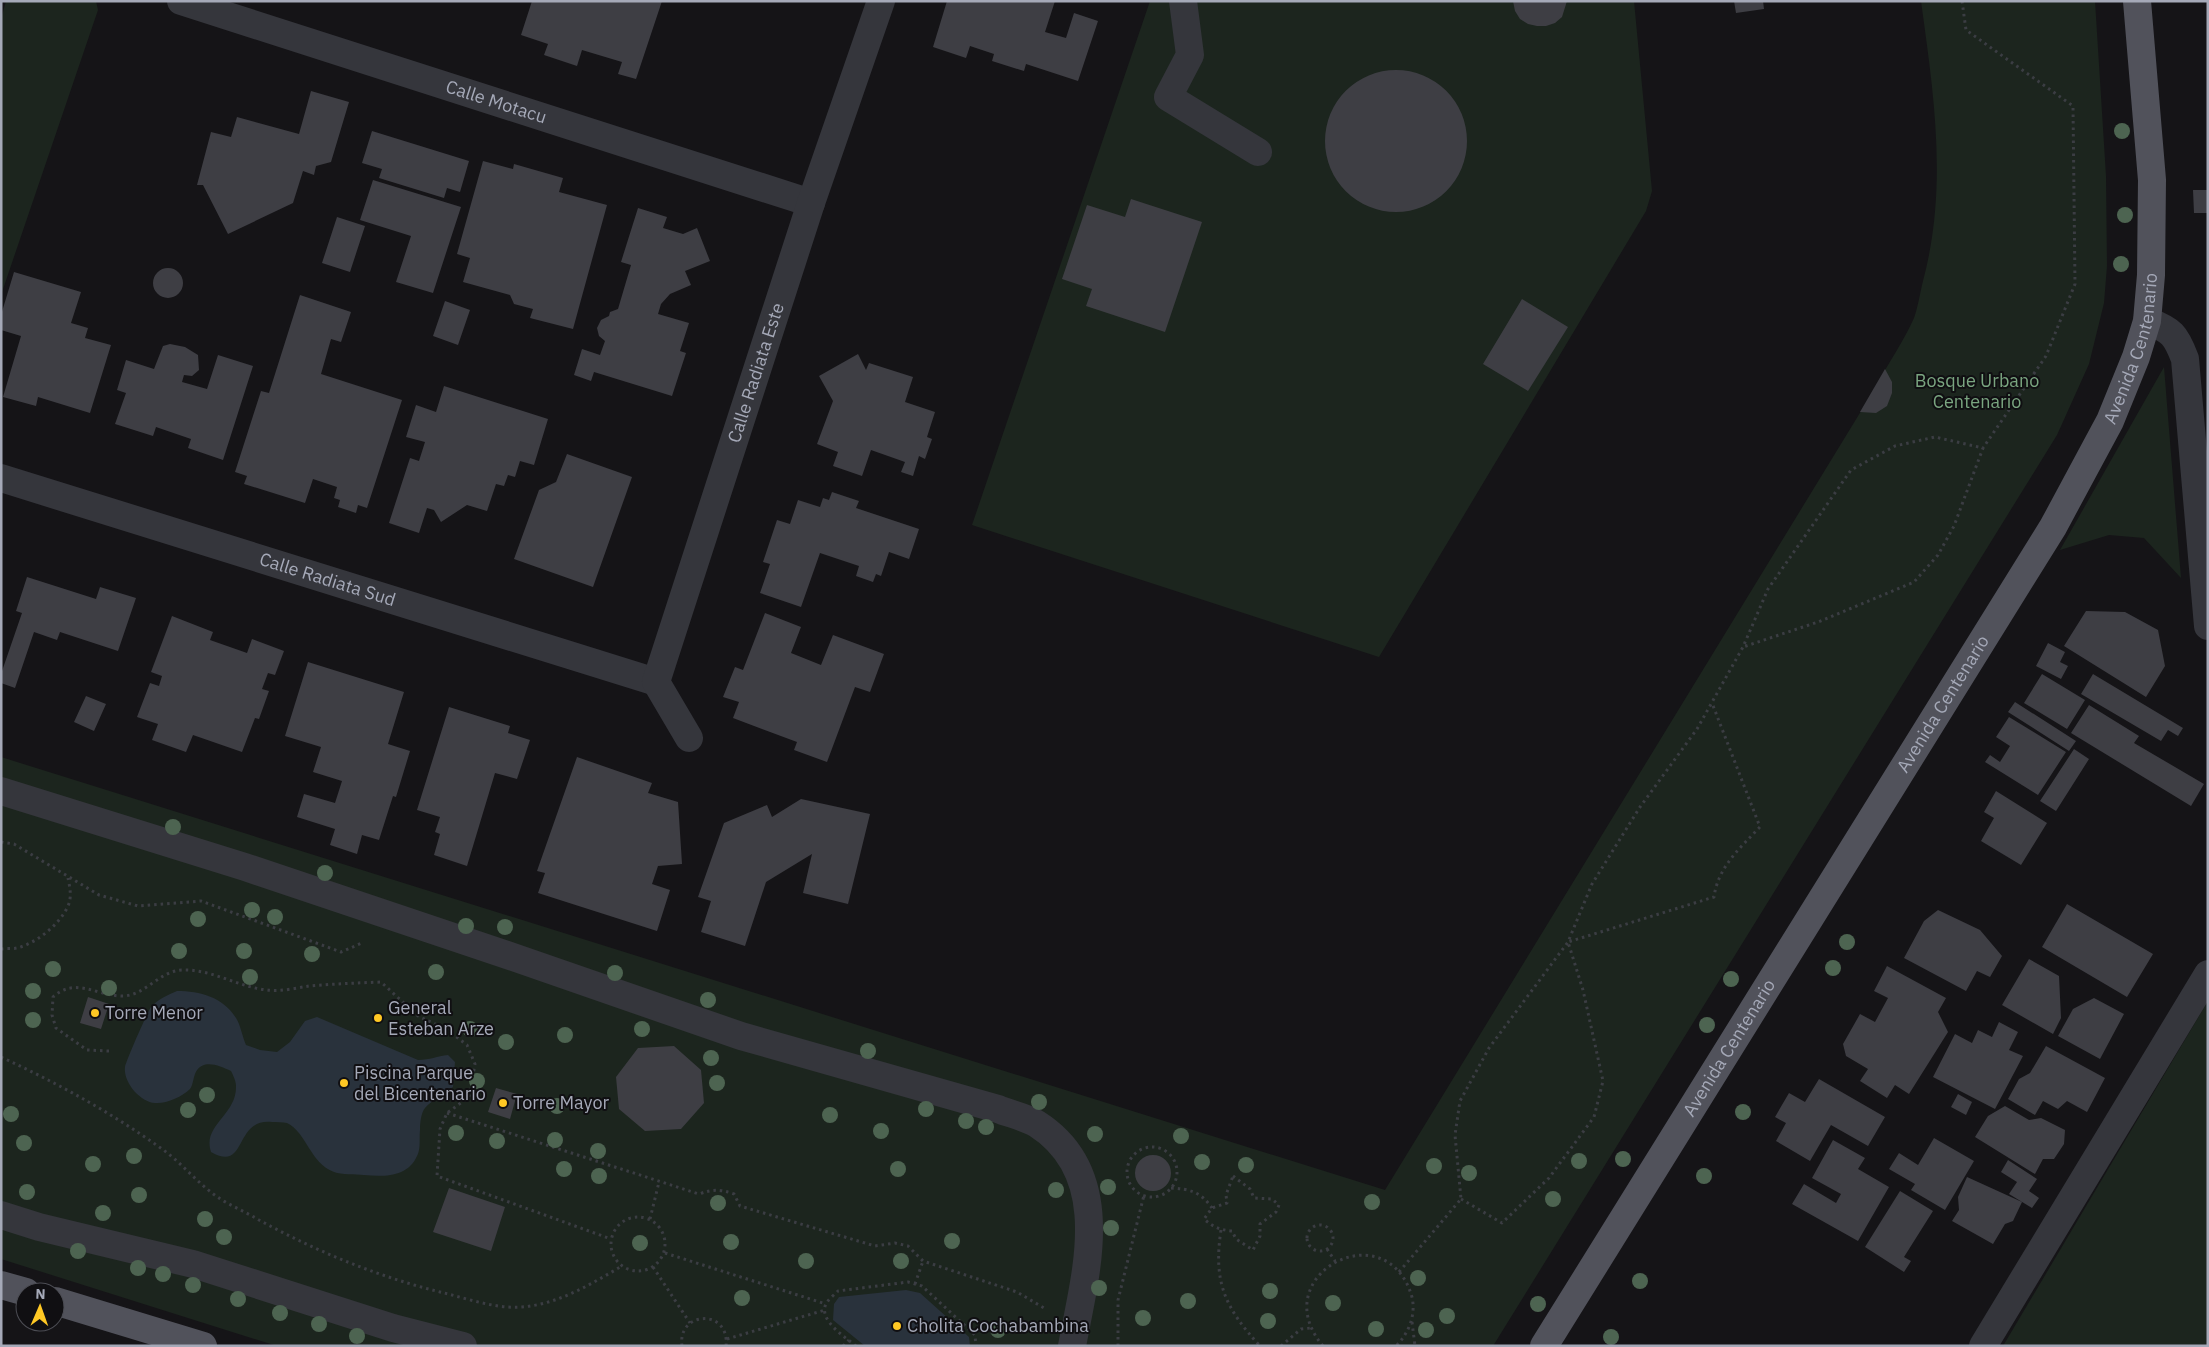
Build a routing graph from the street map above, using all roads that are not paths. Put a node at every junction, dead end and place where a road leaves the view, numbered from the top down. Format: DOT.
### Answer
graph roads {
  1 [pos="181,1"];
  2 [pos="863,1"];
  3 [pos="880,1"];
  4 [pos="1183,1"];
  5 [pos="2138,1"];
  6 [pos="866,44"];
  7 [pos="1258,152"];
  8 [pos="811,203"];
  9 [pos="2147,321"];
  10 [pos="1,478"];
  11 [pos="2208,626"];
  12 [pos="656,682"];
  13 [pos="689,738"];
  14 [pos="1,791"];
  15 [pos="2208,974"];
  16 [pos="1,1215"];
  17 [pos="1,1284"];
  18 [pos="15,1288"];
  19 [pos="65,1304"];
  20 [pos="1074,1339"];
  21 [pos="203,1346"];
  22 [pos="463,1346"];
  23 [pos="1544,1346"];
  24 [pos="1983,1346"];
  1 -- 8 [label="street, Calle Motacu"];
  2 -- 6 [label="street, Calle Radiata Este"];
  3 -- 6 [label="street"];
  4 -- 7 [label="street"];
  5 -- 9 [label="main road, Avenida Centenario"];
  6 -- 8 [label="street, Calle Radiata Este"];
  8 -- 12 [label="street, Calle Radiata Este"];
  9 -- 11 [label="street"];
  9 -- 23 [label="main road, Avenida Centenario"];
  10 -- 12 [label="street, Calle Radiata Sud"];
  12 -- 13 [label="street"];
  14 -- 20 [label="street"];
  15 -- 24 [label="street"];
  16 -- 22 [label="street"];
  17 -- 18 [label="main road"];
  19 -- 21 [label="main road"];
}
